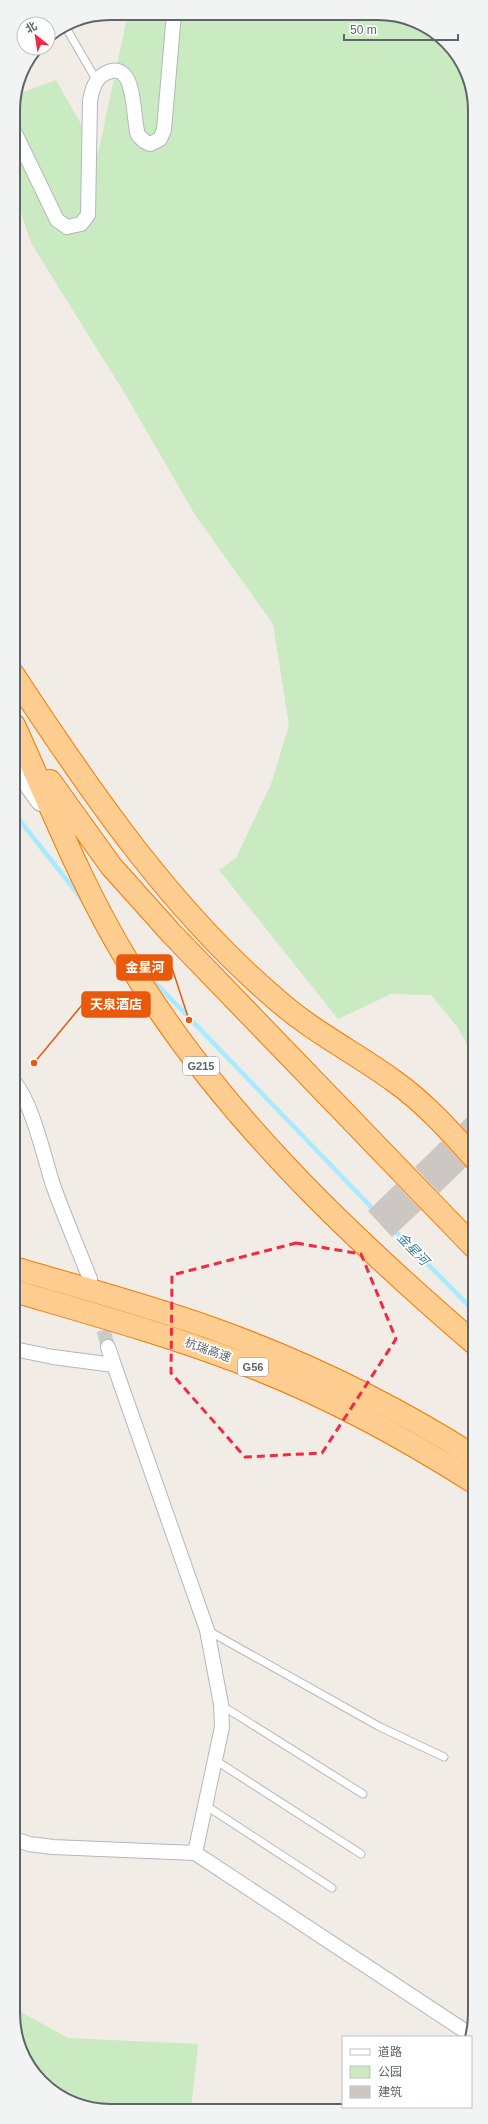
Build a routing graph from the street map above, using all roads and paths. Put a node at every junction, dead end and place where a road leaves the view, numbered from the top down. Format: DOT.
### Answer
graph roads {
  1 [pos="173,20"];
  2 [pos="68,31"];
  3 [pos="97,81"];
  4 [pos="20,143"];
  5 [pos="20,685"];
  6 [pos="36,709"];
  7 [pos="20,721"];
  8 [pos="20,734"];
  9 [pos="20,738"];
  10 [pos="20,772"];
  11 [pos="59,825"];
  12 [pos="20,1089"];
  13 [pos="468,1152"];
  14 [pos="468,1242"];
  15 [pos="20,1270"];
  16 [pos="90,1279"];
  17 [pos="20,1293"];
  18 [pos="468,1338"];
  19 [pos="108,1347"];
  20 [pos="20,1350"];
  21 [pos="114,1365"];
  22 [pos="468,1453"];
  23 [pos="468,1479"];
  24 [pos="207,1630"];
  25 [pos="221,1704"];
  26 [pos="444,1757"];
  27 [pos="215,1760"];
  28 [pos="363,1794"];
  29 [pos="205,1805"];
  30 [pos="20,1841"];
  31 [pos="195,1853"];
  32 [pos="361,1854"];
  33 [pos="332,1888"];
  34 [pos="466,2032"];
  1 -- 3 [label="street"];
  2 -- 3 [label="lane"];
  3 -- 4 [label="street"];
  5 -- 6 [label="highway"];
  6 -- 7 [label="highway"];
  6 -- 13 [label="highway"];
  8 -- 14 [label="highway"];
  9 -- 11 [label="highway, G215"];
  10 -- 11 [label="street"];
  11 -- 18 [label="highway, G215"];
  12 -- 16 [label="street"];
  15 -- 22 [label="highway, 杭瑞高速 / G56"];
  17 -- 23 [label="highway, 杭瑞高速 / G56"];
  19 -- 21 [label="street"];
  20 -- 21 [label="street"];
  21 -- 24 [label="street"];
  24 -- 25 [label="street"];
  24 -- 26 [label="lane"];
  25 -- 27 [label="street"];
  25 -- 28 [label="lane"];
  27 -- 29 [label="street"];
  27 -- 32 [label="lane"];
  29 -- 31 [label="street"];
  29 -- 33 [label="lane"];
  30 -- 31 [label="street"];
  31 -- 34 [label="street"];
}
